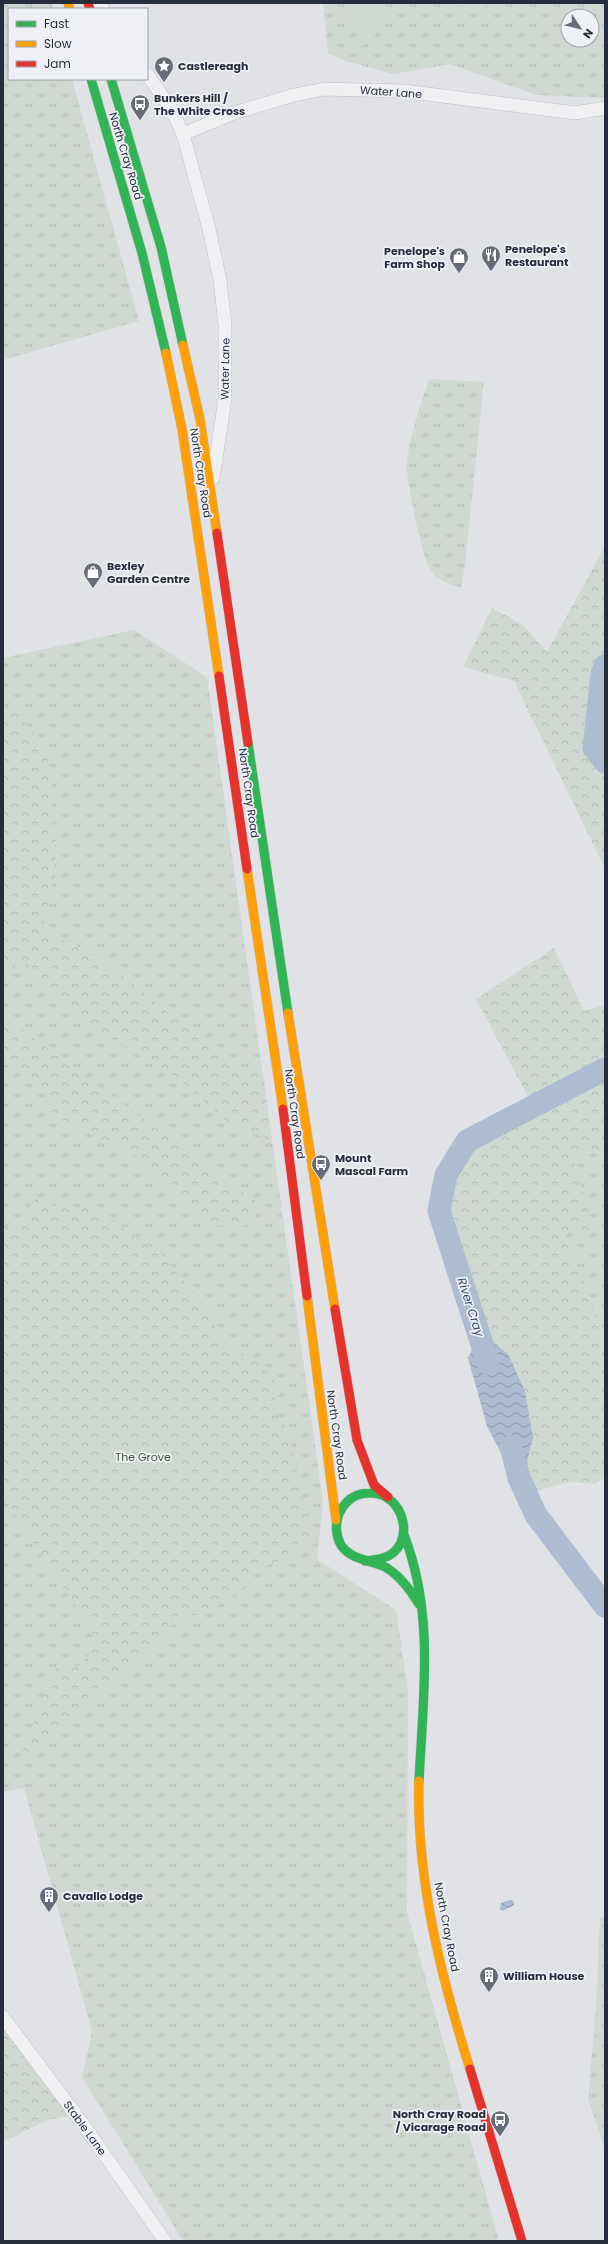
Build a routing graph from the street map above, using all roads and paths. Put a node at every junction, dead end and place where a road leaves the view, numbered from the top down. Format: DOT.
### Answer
graph roads {
  1 [pos="148,75"];
  2 [pos="91,80"];
  3 [pos="111,80"];
  4 [pos="605,108"];
  5 [pos="183,134"];
  6 [pos="211,487"];
  7 [pos="388,1497"];
  8 [pos="336,1520"];
  9 [pos="404,1535"];
  10 [pos="365,1561"];
  11 [pos="421,1608"];
  12 [pos="3,2017"];
  13 [pos="165,2241"];
  14 [pos="522,2241"];
  1 -- 5 [label="street, Water Lane"];
  2 -- 8 [label="main road, North Cray Road"];
  3 -- 6 [label="main road, North Cray Road"];
  4 -- 5 [label="street, Water Lane"];
  5 -- 6 [label="street, Water Lane"];
  6 -- 7 [label="main road, North Cray Road"];
  7 -- 8 [label="main road"];
  7 -- 9 [label="main road"];
  8 -- 10 [label="main road"];
  9 -- 10 [label="main road"];
  9 -- 11 [label="main road, North Cray Road"];
  10 -- 11 [label="main road"];
  11 -- 14 [label="main road, North Cray Road"];
  12 -- 13 [label="street, Stable Lane"];
}
